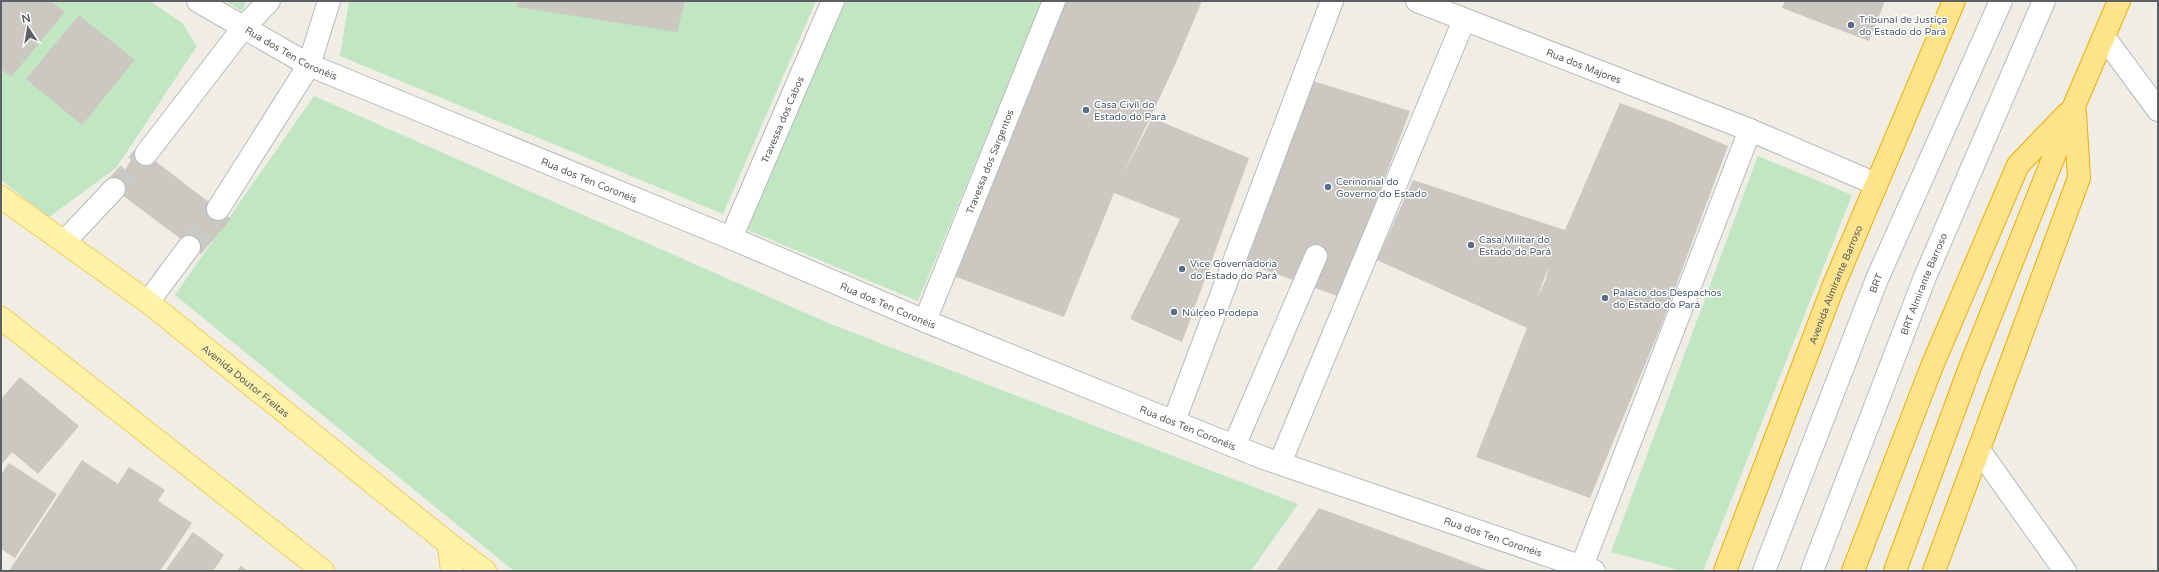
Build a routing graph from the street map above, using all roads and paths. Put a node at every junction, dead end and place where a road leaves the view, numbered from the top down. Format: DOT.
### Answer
graph roads {
  1 [pos="198,1"];
  2 [pos="268,1"];
  3 [pos="329,1"];
  4 [pos="833,1"];
  5 [pos="1054,1"];
  6 [pos="1332,1"];
  7 [pos="1417,1"];
  8 [pos="1954,1"];
  9 [pos="2001,1"];
  10 [pos="2044,1"];
  11 [pos="2119,1"];
  12 [pos="1464,20"];
  13 [pos="244,28"];
  14 [pos="2104,37"];
  15 [pos="309,65"];
  16 [pos="2074,106"];
  17 [pos="2158,110"];
  18 [pos="1750,130"];
  19 [pos="146,154"];
  20 [pos="1876,184"];
  21 [pos="114,189"];
  22 [pos="1,197"];
  23 [pos="218,209"];
  24 [pos="731,238"];
  25 [pos="66,242"];
  26 [pos="189,247"];
  27 [pos="1316,256"];
  28 [pos="148,302"];
  29 [pos="1,318"];
  30 [pos="925,321"];
  31 [pos="1174,421"];
  32 [pos="1234,446"];
  33 [pos="1979,450"];
  34 [pos="1280,463"];
  35 [pos="449,544"];
  36 [pos="1588,569"];
  37 [pos="323,571"];
  38 [pos="452,571"];
  39 [pos="485,571"];
  40 [pos="1725,571"];
  41 [pos="1764,571"];
  42 [pos="1812,571"];
  43 [pos="1853,571"];
  44 [pos="1894,571"];
  45 [pos="1934,571"];
  46 [pos="2065,571"];
  1 -- 13 [label="street, Rua dos Ten Coronéis"];
  2 -- 13 [label="street"];
  3 -- 15 [label="street"];
  4 -- 24 [label="street, Travessa dos Cabos"];
  5 -- 30 [label="street, Travessa dos Sargentos"];
  6 -- 31 [label="street"];
  7 -- 12 [label="street, Rua dos Majores"];
  8 -- 20 [label="highway, Avenida Almirante Barroso"];
  9 -- 41 [label="street, BRT"];
  10 -- 42 [label="street, BRT Almirante Barroso"];
  11 -- 14 [label="highway"];
  12 -- 18 [label="street, Rua dos Majores"];
  12 -- 34 [label="street"];
  13 -- 15 [label="street, Rua dos Ten Coronéis"];
  13 -- 19 [label="street"];
  14 -- 16 [label="highway"];
  14 -- 17 [label="street"];
  15 -- 23 [label="street"];
  15 -- 24 [label="street, Rua dos Ten Coronéis"];
  16 -- 33 [label="highway"];
  16 -- 43 [label="highway"];
  16 -- 44 [label="highway"];
  18 -- 20 [label="street, Rua dos Majores"];
  18 -- 36 [label="street"];
  20 -- 40 [label="highway, Avenida Almirante Barroso"];
  21 -- 25 [label="street"];
  22 -- 25 [label="main road, Avenida Doutor Freitas"];
  24 -- 30 [label="street, Rua dos Ten Coronéis"];
  25 -- 28 [label="main road, Avenida Doutor Freitas"];
  26 -- 28 [label="street"];
  27 -- 32 [label="street"];
  28 -- 35 [label="main road, Avenida Doutor Freitas"];
  29 -- 37 [label="main road"];
  30 -- 31 [label="street, Rua dos Ten Coronéis"];
  31 -- 32 [label="street, Rua dos Ten Coronéis"];
  32 -- 34 [label="street, Rua dos Ten Coronéis"];
  33 -- 45 [label="highway"];
  33 -- 46 [label="street"];
  34 -- 36 [label="street, Rua dos Ten Coronéis"];
  35 -- 38 [label="main road"];
  35 -- 39 [label="main road, Avenida Doutor Freitas"];
}
